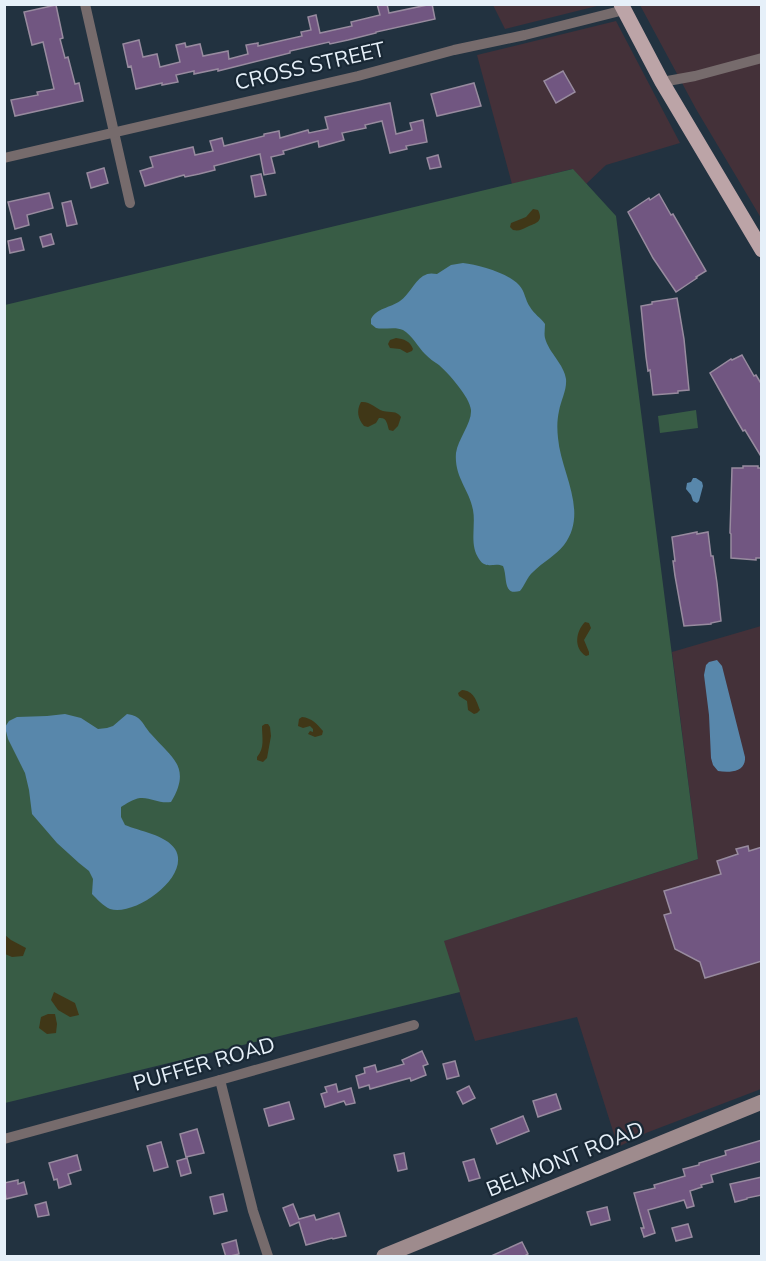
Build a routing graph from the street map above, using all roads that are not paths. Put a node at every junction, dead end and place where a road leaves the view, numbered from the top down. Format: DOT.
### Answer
graph roads {
  1 [pos="85,4"];
  2 [pos="622,7"];
  3 [pos="762,58"];
  4 [pos="662,82"];
  5 [pos="115,132"];
  6 [pos="4,158"];
  7 [pos="130,203"];
  8 [pos="762,250"];
  9 [pos="414,1025"];
  10 [pos="220,1080"];
  11 [pos="762,1102"];
  12 [pos="4,1139"];
  13 [pos="268,1257"];
  14 [pos="384,1257"];
  1 -- 5 [label="street"];
  2 -- 4 [label="main road"];
  2 -- 5 [label="street, CROSS STREET"];
  3 -- 4 [label="street"];
  4 -- 8 [label="main road"];
  5 -- 6 [label="street, CROSS STREET"];
  5 -- 7 [label="street"];
  9 -- 10 [label="street, PUFFER ROAD"];
  10 -- 12 [label="street, PUFFER ROAD"];
  10 -- 13 [label="street"];
  11 -- 14 [label="main road, BELMONT ROAD"];
}
